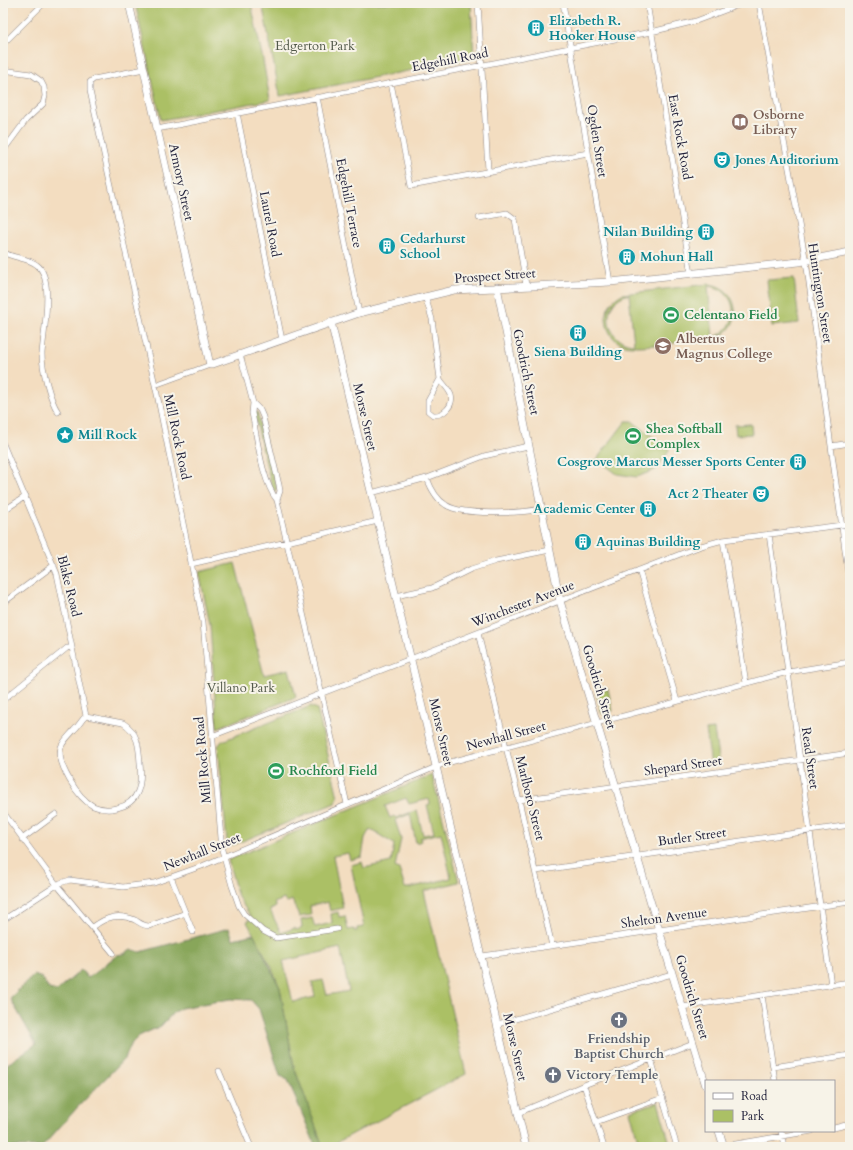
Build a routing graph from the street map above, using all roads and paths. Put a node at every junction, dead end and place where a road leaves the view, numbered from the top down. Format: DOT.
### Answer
graph roads {
  1 [pos="44,3"];
  2 [pos="129,3"];
  3 [pos="478,3"];
  4 [pos="563,3"];
  5 [pos="647,3"];
  6 [pos="744,3"];
  7 [pos="759,3"];
  8 [pos="651,32"];
  9 [pos="3,44"];
  10 [pos="571,48"];
  11 [pos="482,65"];
  12 [pos="144,69"];
  13 [pos="3,70"];
  14 [pos="391,83"];
  15 [pos="317,97"];
  16 [pos="237,113"];
  17 [pos="157,129"];
  18 [pos="3,151"];
  19 [pos="588,153"];
  20 [pos="488,170"];
  21 [pos="479,218"];
  22 [pos="3,252"];
  23 [pos="850,252"];
  24 [pos="805,261"];
  25 [pos="691,274"];
  26 [pos="610,282"];
  27 [pos="526,285"];
  28 [pos="497,287"];
  29 [pos="425,296"];
  30 [pos="359,312"];
  31 [pos="331,322"];
  32 [pos="282,340"];
  33 [pos="240,354"];
  34 [pos="210,365"];
  35 [pos="440,379"];
  36 [pos="155,385"];
  37 [pos="253,403"];
  38 [pos="58,412"];
  39 [pos="850,443"];
  40 [pos="3,444"];
  41 [pos="528,446"];
  42 [pos="831,446"];
  43 [pos="427,478"];
  44 [pos="371,492"];
  45 [pos="26,496"];
  46 [pos="277,500"];
  47 [pos="541,509"];
  48 [pos="3,511"];
  49 [pos="378,521"];
  50 [pos="850,524"];
  51 [pos="842,526"];
  52 [pos="769,534"];
  53 [pos="723,540"];
  54 [pos="287,543"];
  55 [pos="550,550"];
  56 [pos="192,564"];
  57 [pos="54,565"];
  58 [pos="639,570"];
  59 [pos="850,587"];
  60 [pos="396,596"];
  61 [pos="560,601"];
  62 [pos="3,603"];
  63 [pos="478,633"];
  64 [pos="72,647"];
  65 [pos="411,660"];
  66 [pos="850,662"];
  67 [pos="788,672"];
  68 [pos="746,683"];
  69 [pos="321,694"];
  70 [pos="3,700"];
  71 [pos="677,701"];
  72 [pos="86,716"];
  73 [pos="597,723"];
  74 [pos="212,736"];
  75 [pos="506,747"];
  76 [pos="850,753"];
  77 [pos="799,760"];
  78 [pos="436,767"];
  79 [pos="616,787"];
  80 [pos="519,800"];
  81 [pos="347,804"];
  82 [pos="3,812"];
  83 [pos="56,814"];
  84 [pos="850,825"];
  85 [pos="809,831"];
  86 [pos="22,839"];
  87 [pos="223,856"];
  88 [pos="637,856"];
  89 [pos="536,871"];
  90 [pos="171,877"];
  91 [pos="57,885"];
  92 [pos="850,902"];
  93 [pos="819,906"];
  94 [pos="186,913"];
  95 [pos="3,920"];
  96 [pos="93,927"];
  97 [pos="337,929"];
  98 [pos="659,930"];
  99 [pos="193,932"];
  100 [pos="552,946"];
  101 [pos="112,953"];
  102 [pos="482,956"];
  103 [pos="672,974"];
  104 [pos="849,982"];
  105 [pos="831,985"];
  106 [pos="762,995"];
  107 [pos="850,996"];
  108 [pos="682,1007"];
  109 [pos="498,1024"];
  110 [pos="693,1043"];
  111 [pos="850,1055"];
  112 [pos="651,1059"];
  113 [pos="773,1067"];
  114 [pos="219,1071"];
  115 [pos="775,1080"];
  116 [pos="705,1083"];
  117 [pos="584,1085"];
  118 [pos="662,1098"];
  119 [pos="518,1113"];
  120 [pos="596,1122"];
  121 [pos="850,1124"];
  122 [pos="835,1128"];
  123 [pos="719,1132"];
  124 [pos="797,1132"];
  125 [pos="782,1133"];
  126 [pos="251,1147"];
  127 [pos="526,1147"];
  128 [pos="604,1147"];
  129 [pos="677,1147"];
  130 [pos="724,1147"];
  131 [pos="784,1147"];
  1 -- 9 [label="street"];
  2 -- 12 [label="main road, Armory Street"];
  3 -- 11 [label="street"];
  4 -- 10 [label="street, Ogden Street"];
  5 -- 8 [label="street, East Rock Road"];
  6 -- 8 [label="street, Edgehill Road"];
  7 -- 24 [label="street, Huntington Street"];
  8 -- 10 [label="street, Edgehill Road"];
  8 -- 25 [label="street, East Rock Road"];
  10 -- 11 [label="street, Edgehill Road"];
  10 -- 19 [label="street, Ogden Street"];
  11 -- 14 [label="street, Edgehill Road"];
  11 -- 20 [label="street"];
  12 -- 17 [label="main road, Armory Street"];
  12 -- 36 [label="street, Mill Rock Road"];
  13 -- 18 [label="street"];
  14 -- 15 [label="street, Edgehill Road"];
  14 -- 20 [label="street"];
  15 -- 16 [label="street, Edgehill Road"];
  15 -- 30 [label="street, Edgehill Terrace"];
  16 -- 17 [label="street, Edgehill Road"];
  16 -- 32 [label="street, Laurel Road"];
  17 -- 34 [label="main road, Armory Street"];
  19 -- 20 [label="street"];
  19 -- 26 [label="street, Ogden Street"];
  21 -- 27 [label="street"];
  22 -- 38 [label="street"];
  23 -- 24 [label="main road, Prospect Street"];
  24 -- 25 [label="main road, Prospect Street"];
  24 -- 42 [label="street, Huntington Street"];
  25 -- 26 [label="main road, Prospect Street"];
  26 -- 27 [label="main road, Prospect Street"];
  27 -- 28 [label="main road, Prospect Street"];
  28 -- 29 [label="main road, Prospect Street"];
  28 -- 41 [label="main road, Goodrich Street"];
  29 -- 30 [label="main road, Prospect Street"];
  29 -- 35 [label="street"];
  30 -- 31 [label="main road, Prospect Street"];
  31 -- 32 [label="main road, Prospect Street"];
  31 -- 44 [label="main road, Morse Street"];
  32 -- 33 [label="main road, Prospect Street"];
  33 -- 34 [label="main road, Prospect Street"];
  33 -- 37 [label="street"];
  34 -- 36 [label="street, Prospect Street"];
  35 -- 35 [label="street"];
  36 -- 56 [label="street, Mill Rock Road"];
  37 -- 46 [label="street"];
  37 -- 46 [label="street"];
  39 -- 42 [label="street"];
  40 -- 45 [label="street, Blake Road"];
  41 -- 43 [label="street"];
  41 -- 47 [label="main road, Goodrich Street"];
  42 -- 51 [label="street, Huntington Street"];
  43 -- 44 [label="street"];
  43 -- 47 [label="street"];
  44 -- 49 [label="main road, Morse Street"];
  45 -- 48 [label="street"];
  45 -- 57 [label="street, Blake Road"];
  46 -- 54 [label="street"];
  47 -- 55 [label="main road, Goodrich Street"];
  49 -- 54 [label="street"];
  49 -- 60 [label="main road, Morse Street"];
  50 -- 51 [label="street, Winchester Avenue"];
  51 -- 52 [label="street, Winchester Avenue"];
  51 -- 59 [label="street, Huntington Street"];
  52 -- 53 [label="street, Winchester Avenue"];
  52 -- 67 [label="street, Read Street"];
  53 -- 58 [label="street, Winchester Avenue"];
  53 -- 68 [label="street"];
  54 -- 56 [label="street"];
  54 -- 69 [label="street"];
  55 -- 60 [label="street"];
  55 -- 61 [label="main road, Goodrich Street"];
  56 -- 74 [label="street, Mill Rock Road"];
  57 -- 62 [label="street"];
  57 -- 64 [label="street, Blake Road"];
  58 -- 61 [label="street, Winchester Avenue"];
  58 -- 71 [label="street"];
  60 -- 65 [label="main road, Morse Street"];
  61 -- 63 [label="street, Winchester Avenue"];
  61 -- 73 [label="main road, Goodrich Street"];
  63 -- 65 [label="street, Winchester Avenue"];
  63 -- 75 [label="street, Marlboro Street"];
  64 -- 70 [label="street"];
  64 -- 72 [label="street, Blake Road"];
  65 -- 69 [label="street, Winchester Avenue"];
  65 -- 78 [label="main road, Morse Street"];
  66 -- 67 [label="street, Newhall Street"];
  67 -- 68 [label="street, Newhall Street"];
  67 -- 77 [label="street, Read Street"];
  68 -- 71 [label="street, Newhall Street"];
  69 -- 74 [label="street, Winchester Avenue"];
  69 -- 81 [label="street"];
  71 -- 73 [label="street, Newhall Street"];
  72 -- 72 [label="street"];
  73 -- 75 [label="street, Newhall Street"];
  73 -- 79 [label="main road, Goodrich Street"];
  74 -- 87 [label="street, Mill Rock Road"];
  75 -- 78 [label="street, Newhall Street"];
  75 -- 80 [label="street, Marlboro Street"];
  76 -- 77 [label="street, Shepard Street"];
  77 -- 79 [label="street, Shepard Street"];
  77 -- 85 [label="street, Read Street"];
  78 -- 81 [label="street, Newhall Street"];
  78 -- 102 [label="main road, Morse Street"];
  79 -- 80 [label="street, Shepard Street"];
  79 -- 88 [label="main road, Goodrich Street"];
  80 -- 89 [label="street, Marlboro Street"];
  81 -- 87 [label="street, Newhall Street"];
  82 -- 86 [label="street"];
  83 -- 86 [label="street"];
  84 -- 85 [label="street, Butler Street"];
  85 -- 88 [label="street, Butler Street"];
  85 -- 93 [label="street, Read Street"];
  86 -- 91 [label="street"];
  87 -- 90 [label="street, Newhall Street"];
  87 -- 97 [label="street, Mill Rock Road"];
  88 -- 89 [label="street, Butler Street"];
  88 -- 98 [label="main road, Goodrich Street"];
  89 -- 100 [label="street, Marlboro Street"];
  90 -- 91 [label="street, Newhall Street"];
  90 -- 94 [label="street"];
  91 -- 95 [label="street, Newhall Street"];
  91 -- 96 [label="street"];
  92 -- 93 [label="street, Shelton Avenue"];
  93 -- 98 [label="street, Shelton Avenue"];
  93 -- 105 [label="street, Read Street"];
  94 -- 96 [label="street"];
  94 -- 99 [label="street"];
  96 -- 101 [label="street"];
  98 -- 100 [label="street, Shelton Avenue"];
  98 -- 103 [label="main road, Goodrich Street"];
  100 -- 102 [label="street, Shelton Avenue"];
  102 -- 109 [label="main road, Morse Street"];
  103 -- 108 [label="main road, Goodrich Street"];
  103 -- 109 [label="street"];
  104 -- 105 [label="street"];
  104 -- 107 [label="street"];
  105 -- 106 [label="street"];
  106 -- 108 [label="street"];
  106 -- 113 [label="street"];
  108 -- 110 [label="main road, Goodrich Street"];
  109 -- 119 [label="main road, Morse Street"];
  110 -- 112 [label="street"];
  110 -- 116 [label="main road, Goodrich Street"];
  111 -- 113 [label="street"];
  112 -- 117 [label="street"];
  112 -- 118 [label="street"];
  113 -- 115 [label="street"];
  114 -- 126 [label="street"];
  117 -- 119 [label="street"];
  117 -- 120 [label="street"];
  118 -- 120 [label="street"];
  118 -- 129 [label="street"];
  119 -- 127 [label="main road, Morse Street"];
  120 -- 128 [label="street"];
  121 -- 122 [label="street"];
  123 -- 130 [label="main road"];
  124 -- 125 [label="street"];
  125 -- 130 [label="street"];
  125 -- 131 [label="street"];
}
